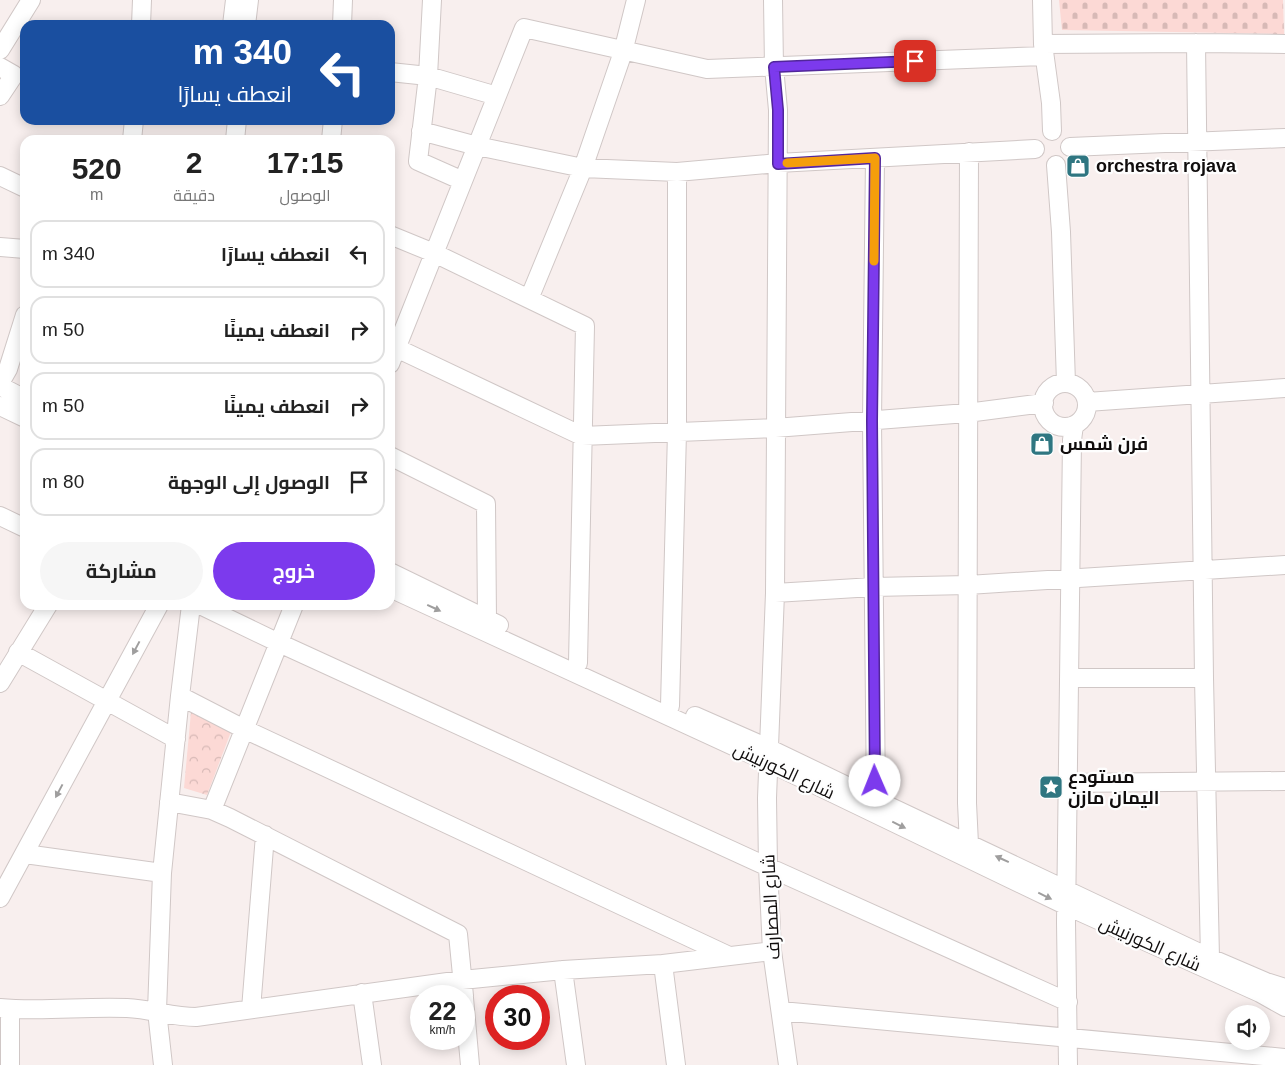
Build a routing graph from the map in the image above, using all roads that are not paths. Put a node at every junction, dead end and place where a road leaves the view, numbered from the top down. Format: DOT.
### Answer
graph roads {
  1 [pos="30,0"];
  2 [pos="142,0"];
  3 [pos="235,0"];
  4 [pos="249,0"];
  5 [pos="344,0"];
  6 [pos="432,0"];
  7 [pos="636,0"];
  8 [pos="773,0"];
  9 [pos="1042,0"];
  10 [pos="141,20"];
  11 [pos="233,20"];
  12 [pos="247,20"];
  13 [pos="342,20"];
  14 [pos="1196,42"];
  15 [pos="1285,44"];
  16 [pos="0,50"];
  17 [pos="1043,50"];
  18 [pos="623,52"];
  19 [pos="0,67"];
  20 [pos="774,67"];
  21 [pos="395,73"];
  22 [pos="428,76"];
  23 [pos="0,96"];
  24 [pos="497,96"];
  25 [pos="1052,130"];
  26 [pos="421,131"];
  27 [pos="1285,138"];
  28 [pos="1197,142"];
  29 [pos="477,146"];
  30 [pos="1070,147"];
  31 [pos="1035,149"];
  32 [pos="969,152"];
  33 [pos="875,158"];
  34 [pos="778,164"];
  35 [pos="1056,165"];
  36 [pos="583,168"];
  37 [pos="677,172"];
  38 [pos="0,176"];
  39 [pos="463,181"];
  40 [pos="20,186"];
  41 [pos="395,237"];
  42 [pos="0,247"];
  43 [pos="20,249"];
  44 [pos="434,253"];
  45 [pos="529,299"];
  46 [pos="20,331"];
  47 [pos="395,345"];
  48 [pos="395,353"];
  49 [pos="1066,383"];
  50 [pos="0,385"];
  51 [pos="1285,388"];
  52 [pos="1200,394"];
  53 [pos="20,396"];
  54 [pos="1087,402"];
  55 [pos="1044,403"];
  56 [pos="0,406"];
  57 [pos="967,413"];
  58 [pos="20,416"];
  59 [pos="872,421"];
  60 [pos="1074,425"];
  61 [pos="775,428"];
  62 [pos="677,432"];
  63 [pos="582,436"];
  64 [pos="395,458"];
  65 [pos="0,516"];
  66 [pos="20,526"];
  67 [pos="1285,565"];
  68 [pos="1203,570"];
  69 [pos="395,574"];
  70 [pos="1070,579"];
  71 [pos="968,585"];
  72 [pos="873,587"];
  73 [pos="395,590"];
  74 [pos="774,593"];
  75 [pos="45,610"];
  76 [pos="156,610"];
  77 [pos="190,610"];
  78 [pos="210,610"];
  79 [pos="292,610"];
  80 [pos="487,619"];
  81 [pos="279,643"];
  82 [pos="18,652"];
  83 [pos="578,663"];
  84 [pos="1068,678"];
  85 [pos="1204,678"];
  86 [pos="0,683"];
  87 [pos="180,696"];
  88 [pos="107,701"];
  89 [pos="670,706"];
  90 [pos="244,729"];
  91 [pos="176,739"];
  92 [pos="768,755"];
  93 [pos="1207,781"];
  94 [pos="1285,781"];
  95 [pos="1067,783"];
  96 [pos="876,800"];
  97 [pos="169,802"];
  98 [pos="212,810"];
  99 [pos="265,835"];
  100 [pos="969,844"];
  101 [pos="25,854"];
  102 [pos="768,867"];
  103 [pos="162,873"];
  104 [pos="0,898"];
  105 [pos="1067,898"];
  106 [pos="772,951"];
  107 [pos="727,955"];
  108 [pos="1210,958"];
  109 [pos="663,964"];
  110 [pos="563,970"];
  111 [pos="462,985"];
  112 [pos="1285,988"];
  113 [pos="475,989"];
  114 [pos="362,993"];
  115 [pos="410,993"];
  116 [pos="1068,1002"];
  117 [pos="1285,1007"];
  118 [pos="5,1008"];
  119 [pos="251,1009"];
  120 [pos="781,1010"];
  121 [pos="157,1011"];
  122 [pos="1068,1037"];
  123 [pos="469,1050"];
  124 [pos="1285,1058"];
  125 [pos="10,1065"];
  126 [pos="163,1065"];
  127 [pos="372,1065"];
  128 [pos="470,1065"];
  129 [pos="576,1065"];
  130 [pos="676,1065"];
  131 [pos="788,1065"];
  132 [pos="1068,1065"];
  1 -- 16 [label="street"];
  2 -- 10 [label="street"];
  3 -- 11 [label="street"];
  4 -- 12 [label="street"];
  5 -- 13 [label="street"];
  6 -- 22 [label="street"];
  7 -- 18 [label="street"];
  8 -- 20 [label="street, شارع المصارف"];
  9 -- 17 [label="street"];
  14 -- 15 [label="street"];
  14 -- 17 [label="street"];
  14 -- 28 [label="street"];
  17 -- 20 [label="street"];
  17 -- 25 [label="street"];
  18 -- 20 [label="street"];
  18 -- 24 [label="street"];
  18 -- 36 [label="street"];
  19 -- 23 [label="street"];
  20 -- 34 [label="street, شارع المصارف"];
  21 -- 22 [label="street"];
  22 -- 24 [label="street"];
  22 -- 26 [label="street"];
  24 -- 29 [label="street"];
  25 -- 30 [label="street"];
  25 -- 31 [label="street"];
  26 -- 29 [label="street"];
  26 -- 39 [label="street"];
  27 -- 28 [label="street"];
  28 -- 30 [label="street"];
  28 -- 52 [label="street"];
  29 -- 36 [label="street"];
  29 -- 39 [label="street"];
  30 -- 35 [label="street"];
  31 -- 32 [label="street"];
  31 -- 35 [label="street"];
  32 -- 33 [label="street"];
  32 -- 57 [label="street"];
  33 -- 34 [label="street"];
  33 -- 59 [label="street"];
  34 -- 37 [label="street"];
  34 -- 61 [label="street, شارع المصارف"];
  35 -- 49 [label="street"];
  36 -- 37 [label="street"];
  36 -- 45 [label="street"];
  37 -- 62 [label="street"];
  38 -- 40 [label="street"];
  39 -- 44 [label="street"];
  41 -- 44 [label="street"];
  42 -- 43 [label="street"];
  44 -- 45 [label="street"];
  44 -- 47 [label="street"];
  45 -- 63 [label="street"];
  46 -- 50 [label="street"];
  48 -- 63 [label="street"];
  49 -- 54 [label="street"];
  49 -- 55 [label="street"];
  50 -- 53 [label="street"];
  51 -- 52 [label="street"];
  52 -- 54 [label="street"];
  52 -- 68 [label="street"];
  54 -- 60 [label="street"];
  55 -- 57 [label="street"];
  55 -- 60 [label="street"];
  56 -- 58 [label="street"];
  57 -- 59 [label="street"];
  57 -- 71 [label="street"];
  59 -- 61 [label="street"];
  59 -- 72 [label="street"];
  60 -- 70 [label="street"];
  61 -- 62 [label="street"];
  61 -- 74 [label="street, شارع المصارف"];
  62 -- 63 [label="street"];
  62 -- 89 [label="street"];
  63 -- 83 [label="street"];
  64 -- 80 [label="street"];
  65 -- 66 [label="street"];
  67 -- 68 [label="street"];
  68 -- 70 [label="street"];
  68 -- 85 [label="street"];
  69 -- 80 [label="street, شارع الكورنيش"];
  70 -- 71 [label="street"];
  70 -- 84 [label="street"];
  71 -- 72 [label="street"];
  71 -- 100 [label="street"];
  72 -- 74 [label="street"];
  72 -- 96 [label="street"];
  73 -- 92 [label="street, شارع الكورنيش, one-way"];
  74 -- 92 [label="street, شارع المصارف"];
  75 -- 82 [label="street"];
  76 -- 88 [label="street, one-way"];
  77 -- 87 [label="street"];
  78 -- 81 [label="street"];
  79 -- 81 [label="street"];
  80 -- 83 [label="street, شارع الكورنيش"];
  81 -- 90 [label="street"];
  81 -- 102 [label="street"];
  82 -- 86 [label="street"];
  82 -- 88 [label="street"];
  83 -- 89 [label="street, شارع الكورنيش"];
  84 -- 85 [label="street"];
  84 -- 95 [label="street"];
  85 -- 93 [label="street"];
  87 -- 90 [label="street"];
  87 -- 91 [label="street"];
  88 -- 91 [label="street"];
  88 -- 101 [label="street, one-way"];
  89 -- 92 [label="street, شارع الكورنيش"];
  90 -- 98 [label="street"];
  90 -- 107 [label="street"];
  91 -- 97 [label="street"];
  92 -- 96 [label="street, شارع الكورنيش"];
  92 -- 102 [label="street, شارع المصارف"];
  92 -- 105 [label="street, شارع الكورنيش, one-way"];
  93 -- 94 [label="street"];
  93 -- 95 [label="street"];
  93 -- 108 [label="street"];
  95 -- 105 [label="street"];
  96 -- 100 [label="street, شارع الكورنيش"];
  97 -- 98 [label="street"];
  97 -- 103 [label="street"];
  98 -- 99 [label="street"];
  99 -- 111 [label="street"];
  99 -- 119 [label="street"];
  105 -- 100 [label="street, شارع الكورنيش, one-way"];
  101 -- 103 [label="street"];
  101 -- 104 [label="street"];
  102 -- 106 [label="street, شارع المصارف"];
  102 -- 116 [label="street"];
  103 -- 121 [label="street"];
  105 -- 108 [label="street, شارع الكورنيش"];
  105 -- 116 [label="street"];
  105 -- 117 [label="street, شارع الكورنيش"];
  106 -- 107 [label="street"];
  106 -- 120 [label="street, شارع المصارف"];
  107 -- 109 [label="street"];
  108 -- 112 [label="street, شارع الكورنيش"];
  109 -- 110 [label="street"];
  109 -- 130 [label="street"];
  110 -- 113 [label="street"];
  110 -- 129 [label="street"];
  114 -- 115 [label="street"];
  114 -- 119 [label="street"];
  114 -- 127 [label="street"];
  116 -- 122 [label="street"];
  118 -- 121 [label="street"];
  118 -- 125 [label="street"];
  119 -- 121 [label="street"];
  120 -- 122 [label="street"];
  120 -- 131 [label="street, شارع المصارف"];
  121 -- 126 [label="street"];
  122 -- 124 [label="street"];
  122 -- 132 [label="street"];
  123 -- 128 [label="street"];
}
